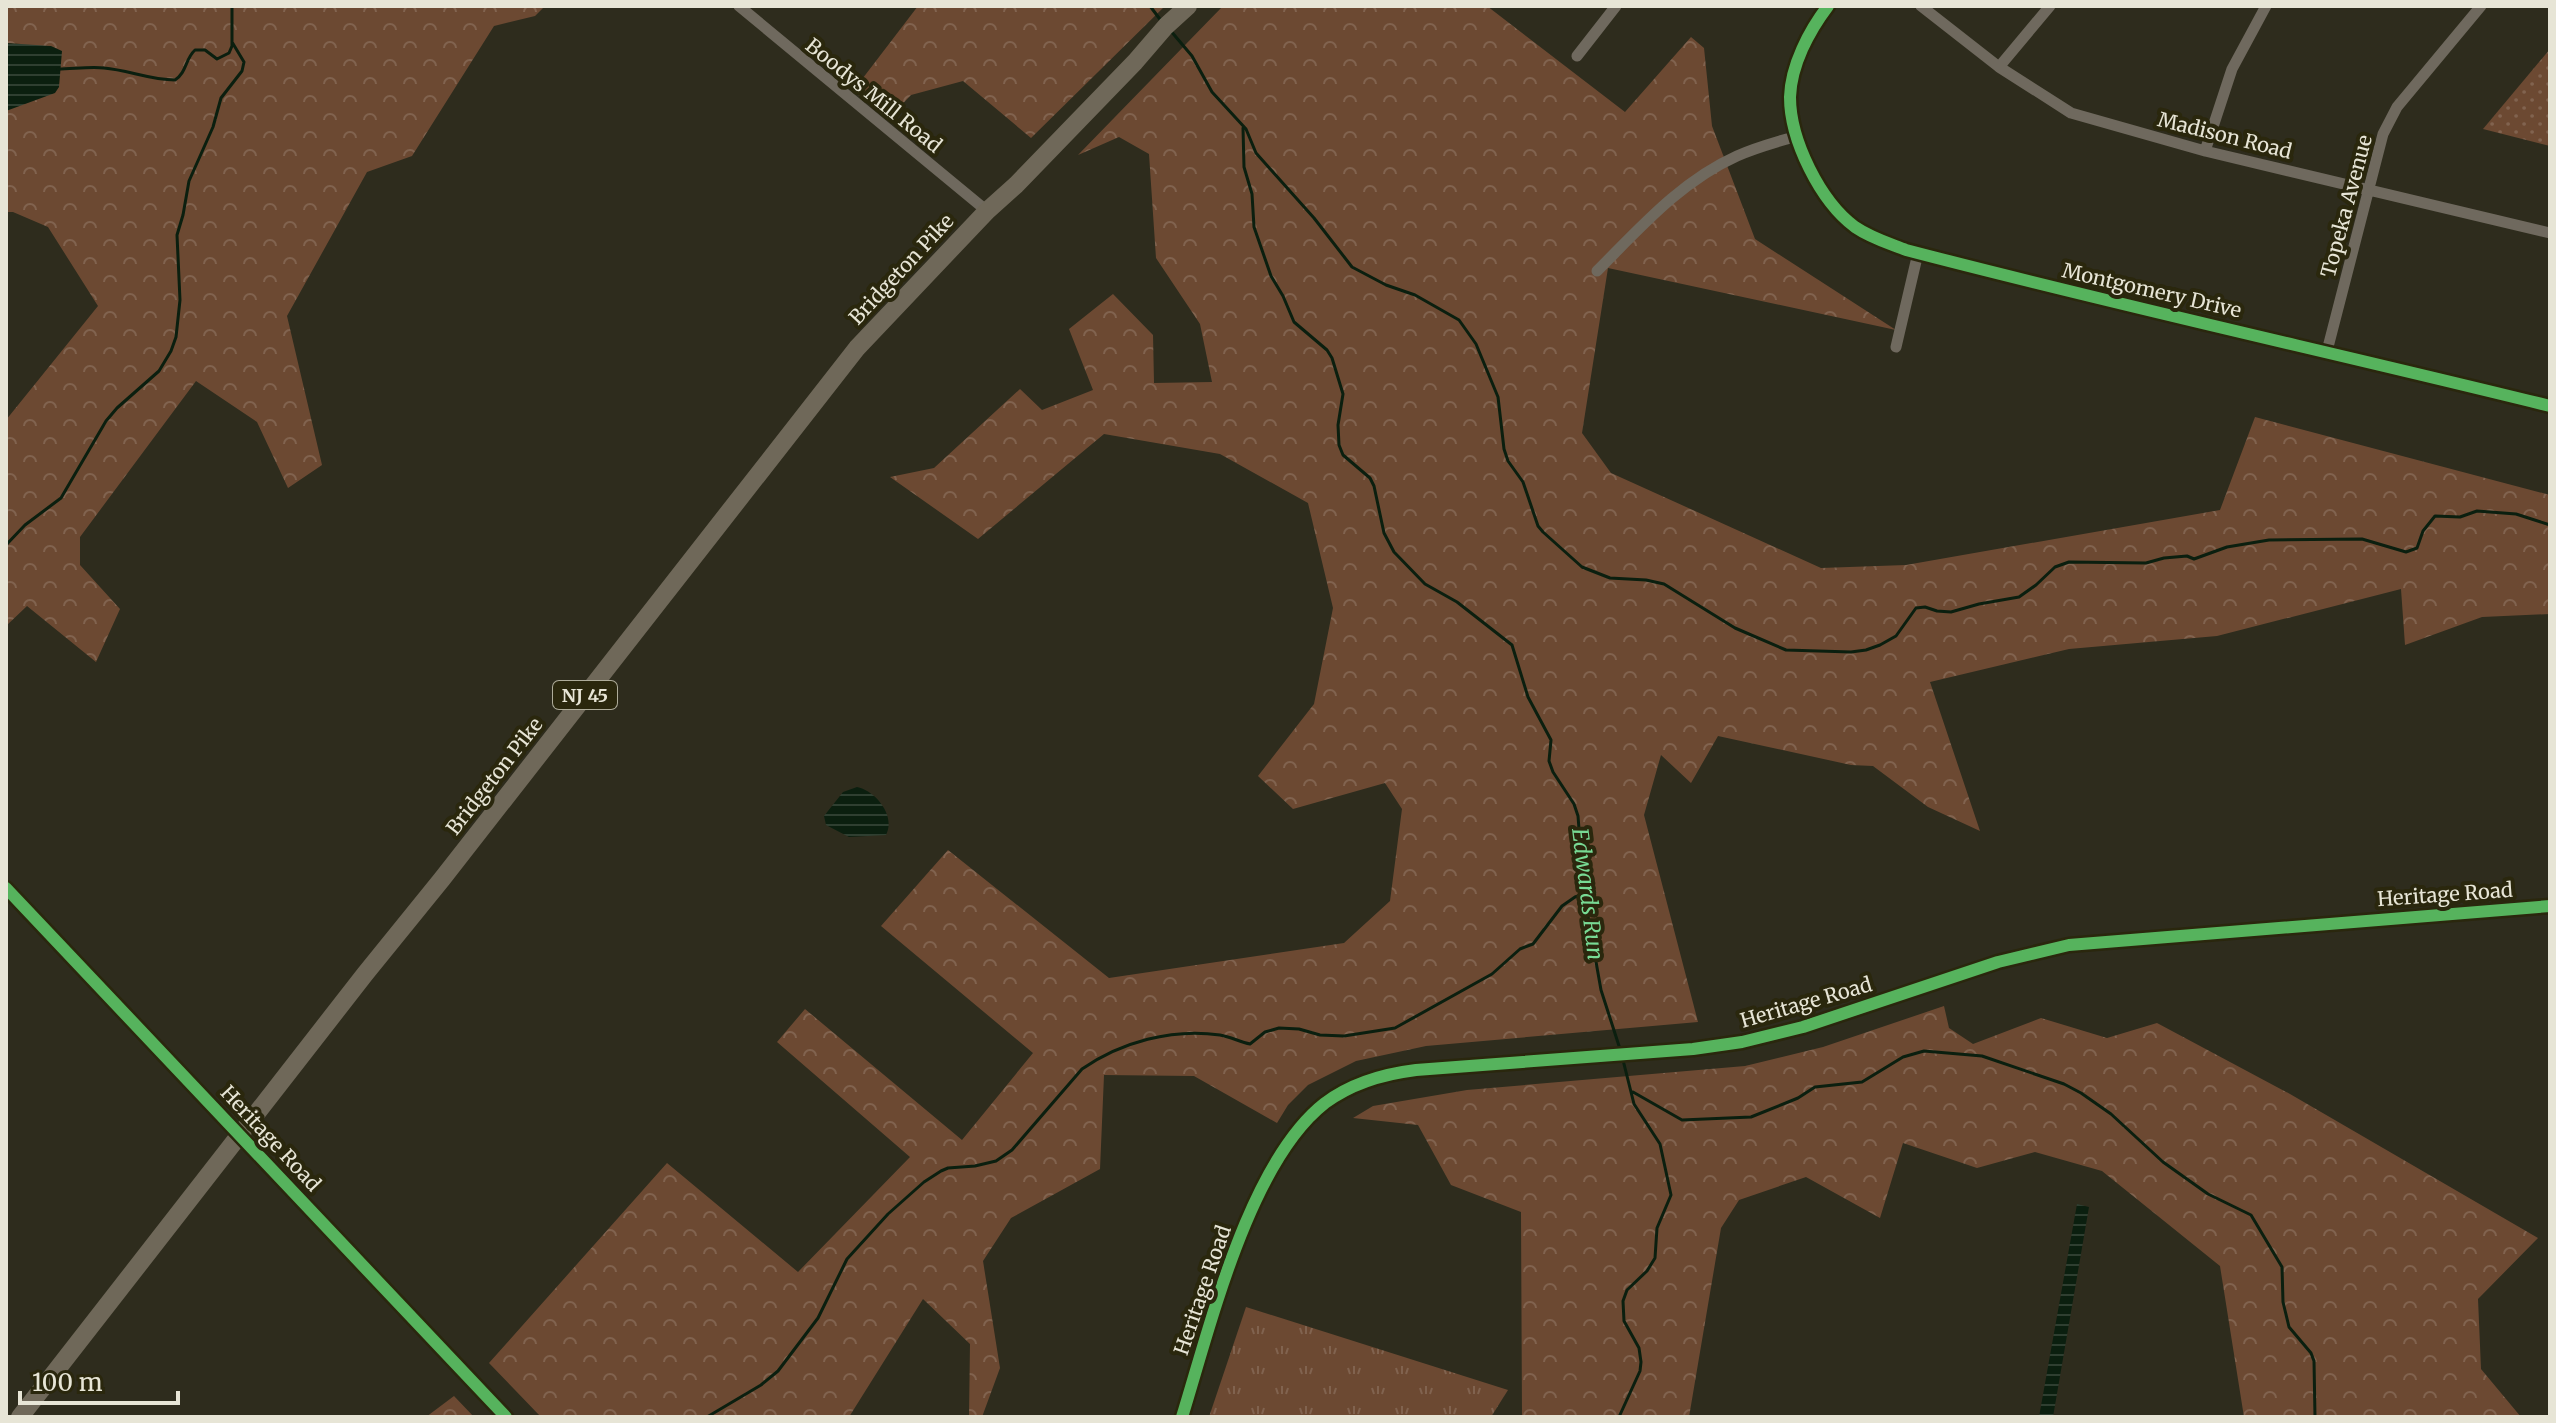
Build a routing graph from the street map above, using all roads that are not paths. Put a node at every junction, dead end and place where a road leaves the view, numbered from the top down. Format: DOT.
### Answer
graph roads {
  1 [pos="739,6"];
  2 [pos="1188,6"];
  3 [pos="1616,6"];
  4 [pos="1828,6"];
  5 [pos="1921,6"];
  6 [pos="2050,6"];
  7 [pos="2266,6"];
  8 [pos="2481,6"];
  9 [pos="1577,56"];
  10 [pos="1999,67"];
  11 [pos="1797,136"];
  12 [pos="2205,151"];
  13 [pos="2368,188"];
  14 [pos="987,211"];
  15 [pos="2550,233"];
  16 [pos="1918,253"];
  17 [pos="1597,271"];
  18 [pos="1896,347"];
  19 [pos="2327,351"];
  20 [pos="2550,406"];
  21 [pos="6,888"];
  22 [pos="2550,906"];
  23 [pos="240,1134"];
  24 [pos="20,1417"];
  25 [pos="506,1417"];
  26 [pos="1182,1417"];
  1 -- 14 [label="street, Boodys Mill Road"];
  2 -- 14 [label="main road, Bridgeton Pike / NJ 45"];
  3 -- 9 [label="street"];
  4 -- 11 [label="street, Montgomery Drive"];
  5 -- 10 [label="street, Madison Road"];
  6 -- 10 [label="street"];
  7 -- 12 [label="street"];
  8 -- 13 [label="street, Topeka Avenue"];
  10 -- 12 [label="street, Madison Road"];
  11 -- 16 [label="street, Montgomery Drive"];
  11 -- 17 [label="street"];
  12 -- 13 [label="street, Madison Road"];
  13 -- 15 [label="street, Madison Road"];
  13 -- 19 [label="street, Topeka Avenue"];
  14 -- 23 [label="main road, Bridgeton Pike / NJ 45"];
  16 -- 18 [label="street"];
  16 -- 19 [label="street, Montgomery Drive"];
  19 -- 20 [label="street, Montgomery Drive"];
  21 -- 23 [label="street, Heritage Road"];
  22 -- 26 [label="street, Heritage Road"];
  23 -- 24 [label="main road, Bridgeton Pike / NJ 45"];
  23 -- 25 [label="street, Heritage Road"];
}
